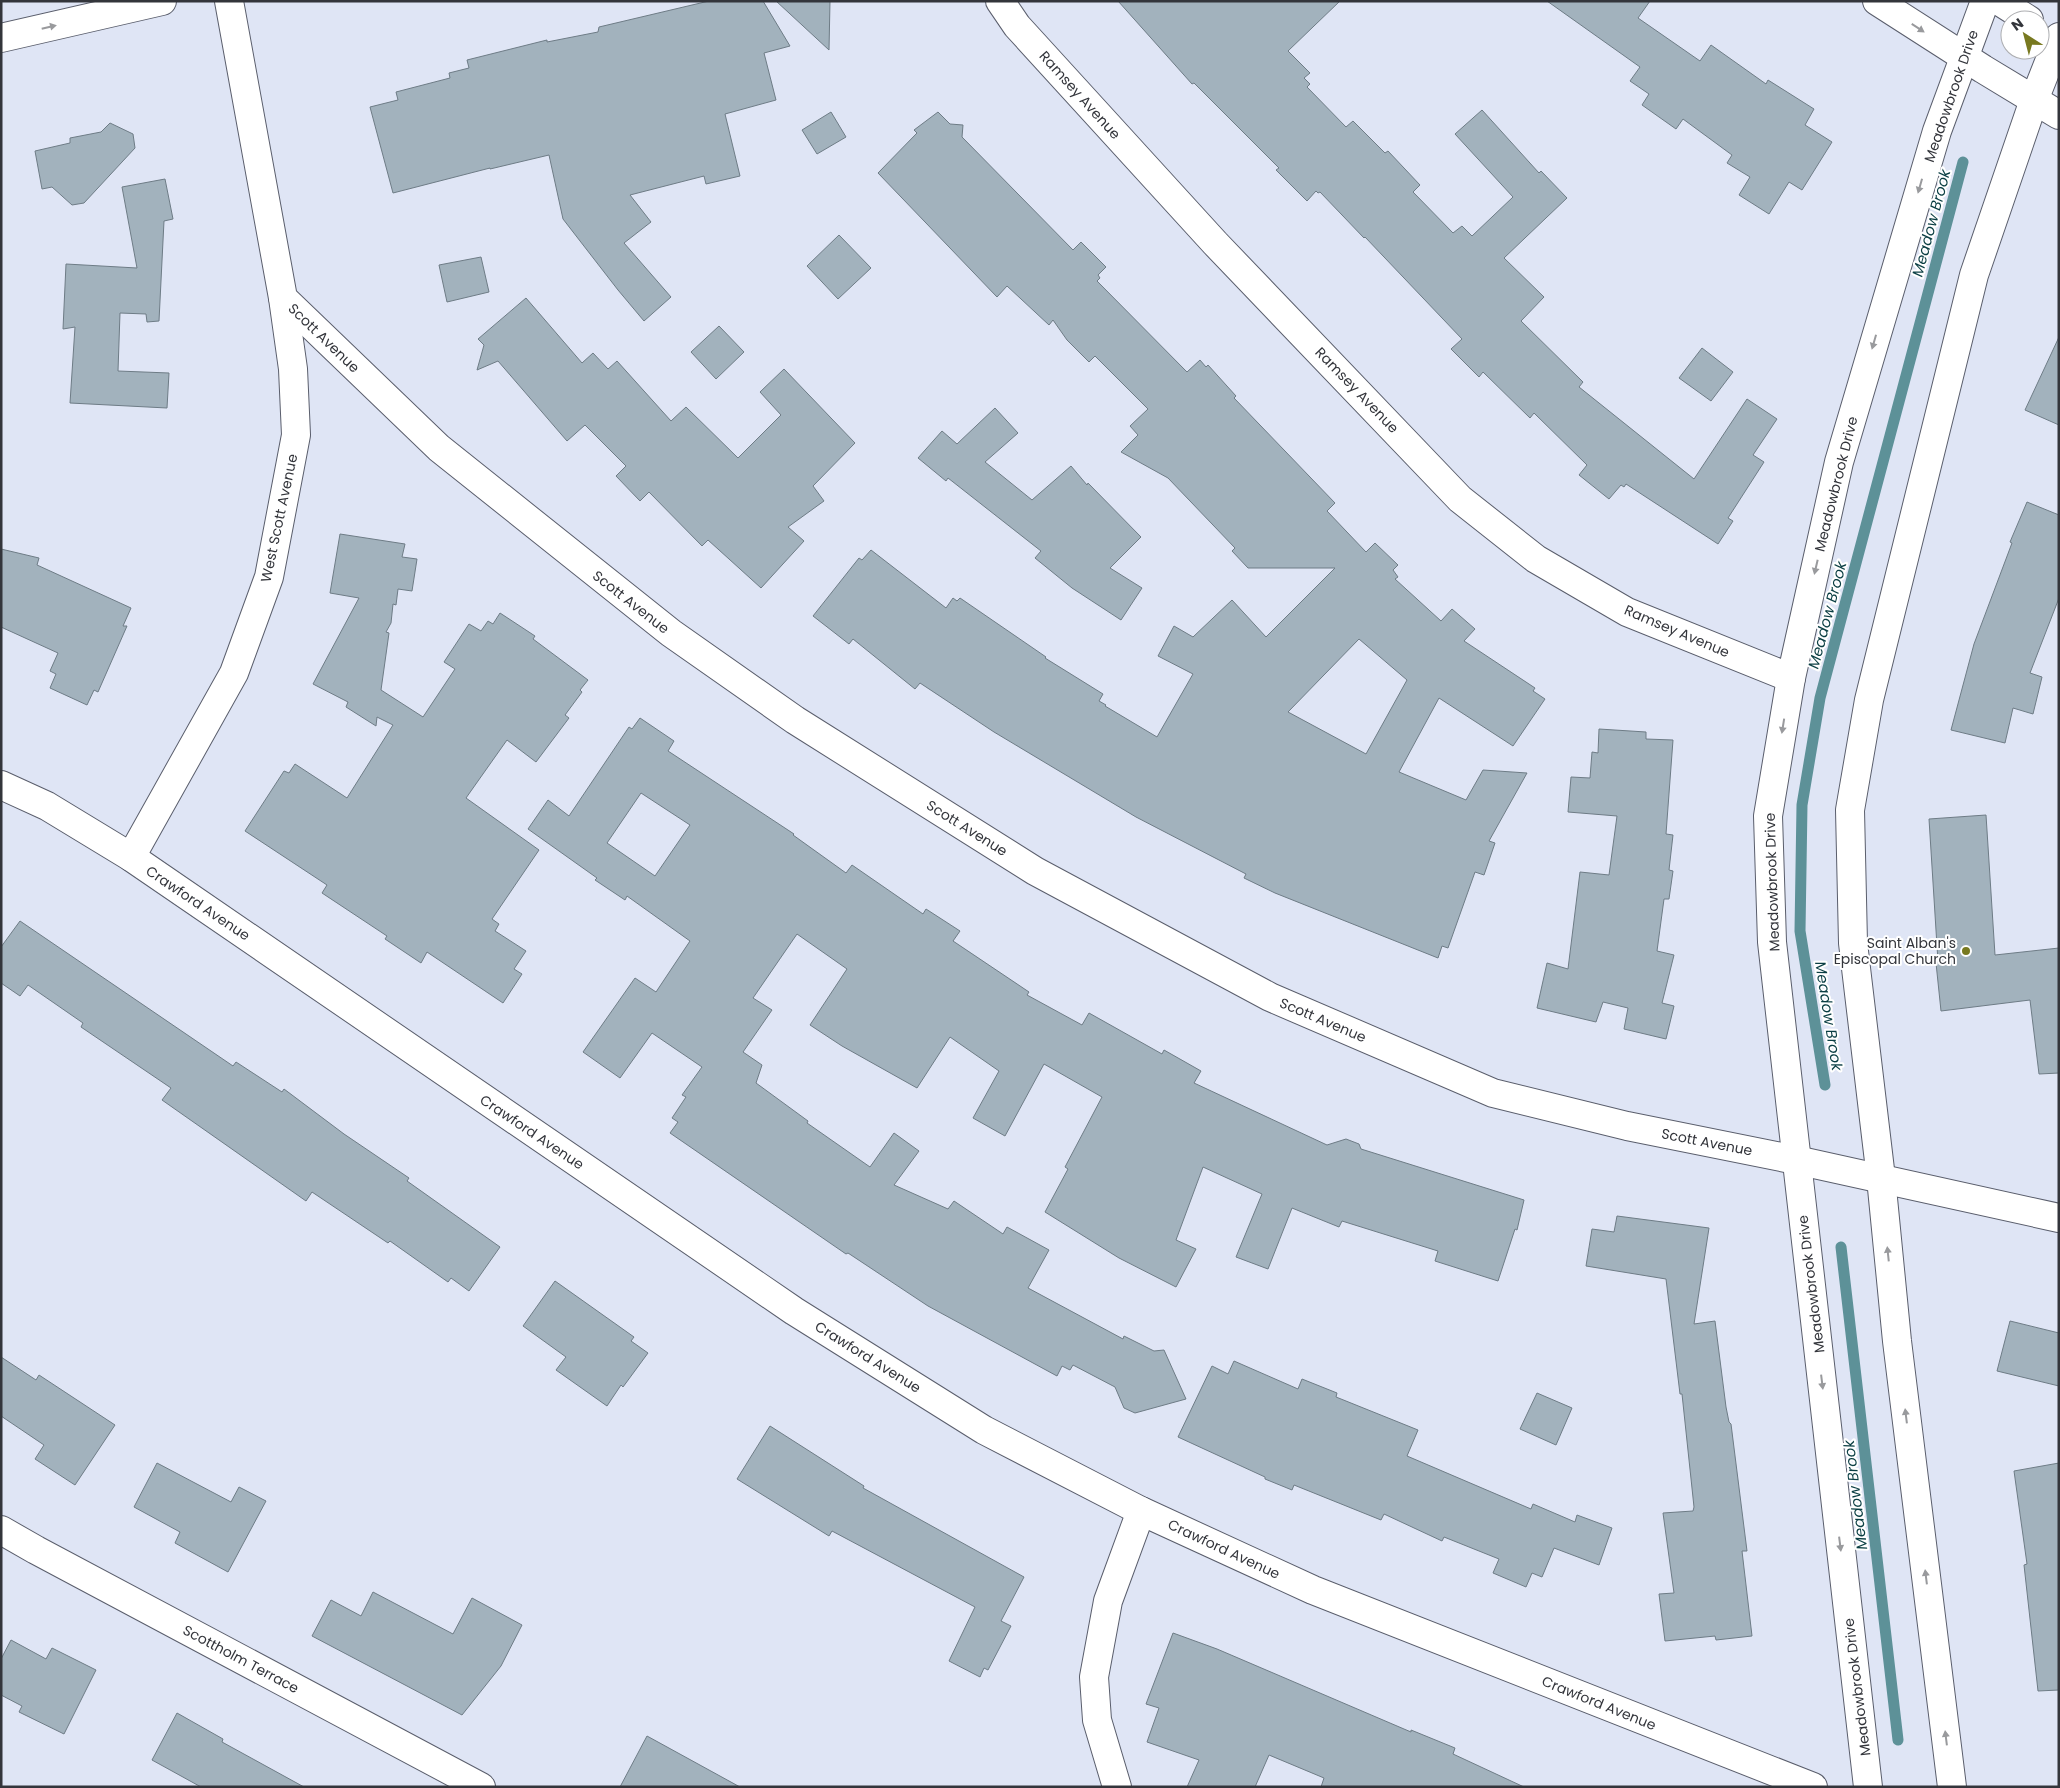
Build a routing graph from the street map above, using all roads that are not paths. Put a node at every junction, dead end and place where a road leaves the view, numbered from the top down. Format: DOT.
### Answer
graph roads {
  1 [pos="162,1"];
  2 [pos="229,1"];
  3 [pos="1000,1"];
  4 [pos="1877,1"];
  5 [pos="1985,1"];
  6 [pos="1999,1"];
  7 [pos="2013,10"];
  8 [pos="1,38"];
  9 [pos="2059,38"];
  10 [pos="1963,57"];
  11 [pos="2034,100"];
  12 [pos="2059,114"];
  13 [pos="283,298"];
  14 [pos="1790,678"];
  15 [pos="1,784"];
  16 [pos="130,857"];
  17 [pos="1796,1160"];
  18 [pos="1881,1178"];
  19 [pos="2059,1218"];
  20 [pos="1141,1511"];
  21 [pos="1,1530"];
  22 [pos="481,1787"];
  23 [pos="1117,1787"];
  24 [pos="1813,1787"];
  25 [pos="1868,1787"];
  26 [pos="1952,1787"];
  8 -- 1 [label="street, one-way"];
  2 -- 13 [label="street, Scott Avenue"];
  3 -- 14 [label="street, Ramsey Avenue"];
  4 -- 10 [label="street, one-way"];
  5 -- 10 [label="street, Meadowbrook Drive"];
  6 -- 7 [label="street"];
  9 -- 11 [label="street"];
  10 -- 11 [label="street"];
  10 -- 14 [label="street, Meadowbrook Drive, one-way"];
  11 -- 12 [label="street"];
  11 -- 18 [label="street"];
  13 -- 16 [label="street, West Scott Avenue"];
  13 -- 17 [label="street, Scott Avenue"];
  14 -- 17 [label="street, Meadowbrook Drive, one-way"];
  15 -- 16 [label="street, Crawford Avenue"];
  16 -- 20 [label="street, Crawford Avenue"];
  17 -- 18 [label="street, Scott Avenue"];
  17 -- 25 [label="street, Meadowbrook Drive, one-way"];
  18 -- 19 [label="street, Scott Avenue"];
  26 -- 18 [label="street, one-way"];
  20 -- 23 [label="street"];
  20 -- 24 [label="street, Crawford Avenue"];
  21 -- 22 [label="street, Scottholm Terrace"];
}
